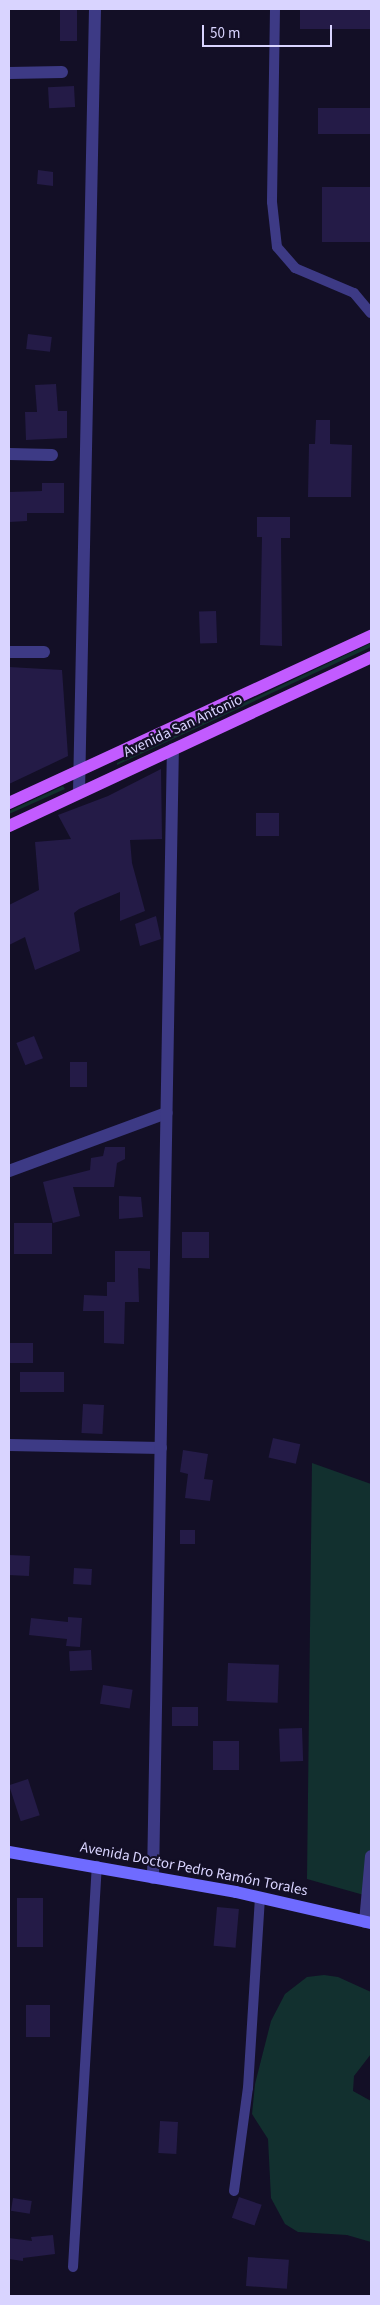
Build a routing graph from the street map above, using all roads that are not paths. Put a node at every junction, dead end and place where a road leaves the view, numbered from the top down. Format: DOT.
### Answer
graph roads {
  1 [pos="96,9"];
  2 [pos="275,9"];
  3 [pos="62,72"];
  4 [pos="9,73"];
  5 [pos="371,313"];
  6 [pos="9,454"];
  7 [pos="52,455"];
  8 [pos="371,636"];
  9 [pos="9,652"];
  10 [pos="44,652"];
  11 [pos="371,657"];
  12 [pos="173,749"];
  13 [pos="79,770"];
  14 [pos="79,792"];
  15 [pos="9,803"];
  16 [pos="9,826"];
  17 [pos="167,1113"];
  18 [pos="9,1171"];
  19 [pos="9,1445"];
  20 [pos="161,1448"];
  21 [pos="9,1852"];
  22 [pos="371,1856"];
  23 [pos="96,1866"];
  24 [pos="154,1878"];
  25 [pos="260,1897"];
  26 [pos="368,1922"];
  27 [pos="234,2191"];
  28 [pos="73,2267"];
  1 -- 13 [label="street"];
  2 -- 5 [label="lane"];
  3 -- 4 [label="street"];
  6 -- 7 [label="street"];
  8 -- 13 [label="main road, Avenida San Antonio"];
  9 -- 10 [label="street"];
  11 -- 12 [label="main road, Avenida San Antonio"];
  12 -- 14 [label="main road, Avenida San Antonio"];
  12 -- 17 [label="street"];
  13 -- 14 [label="street"];
  13 -- 15 [label="main road, Avenida San Antonio"];
  14 -- 16 [label="main road, Avenida San Antonio"];
  17 -- 18 [label="street"];
  17 -- 20 [label="street"];
  19 -- 20 [label="street"];
  20 -- 24 [label="street"];
  21 -- 23 [label="street, Avenida Doctor Pedro Ramón Torales"];
  22 -- 26 [label="street"];
  23 -- 24 [label="street, Avenida Doctor Pedro Ramón Torales"];
  23 -- 28 [label="lane"];
  24 -- 25 [label="street, Avenida Doctor Pedro Ramón Torales"];
  25 -- 26 [label="street, Avenida Doctor Pedro Ramón Torales"];
  25 -- 27 [label="lane"];
}
